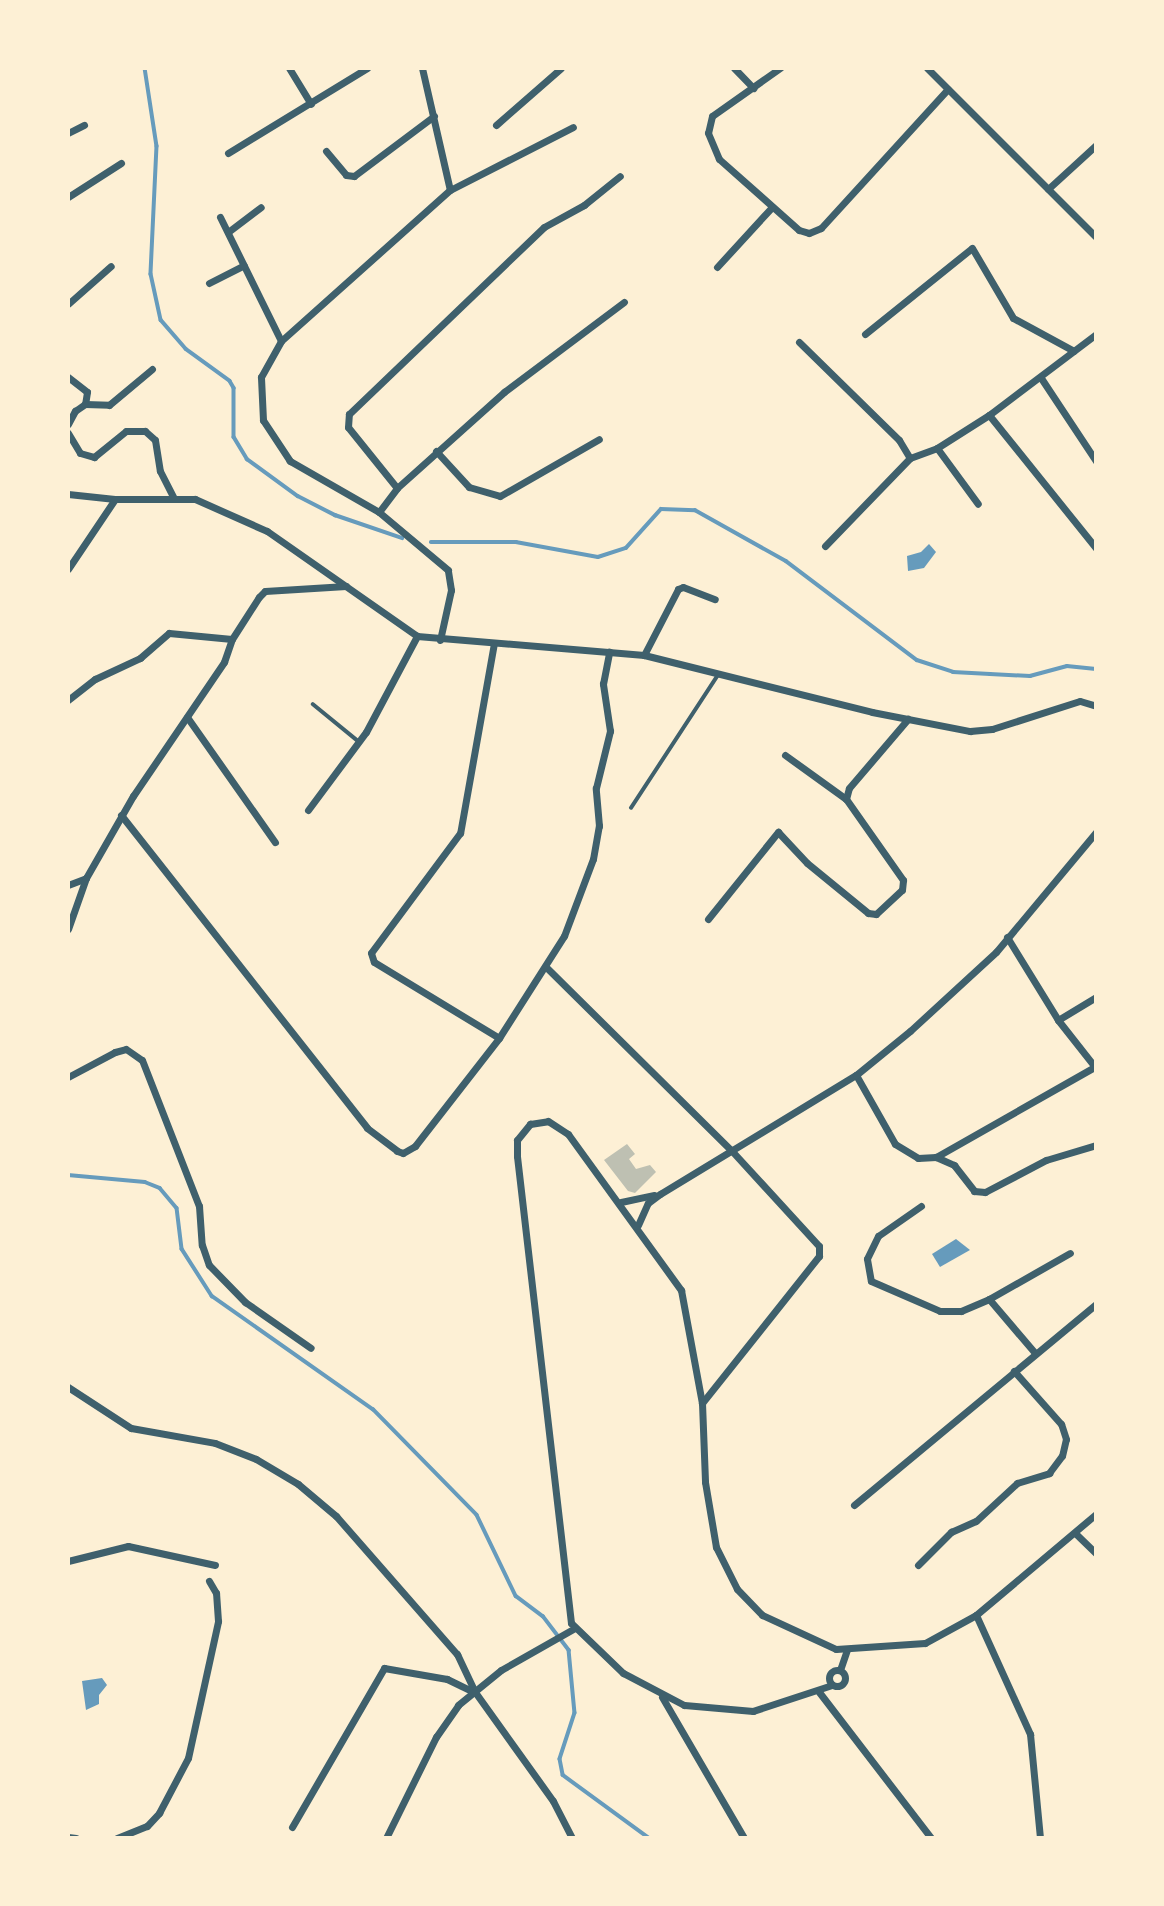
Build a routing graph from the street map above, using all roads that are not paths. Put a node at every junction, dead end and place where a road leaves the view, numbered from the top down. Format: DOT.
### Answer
graph roads {
  1 [pos="289,68"];
  2 [pos="367,68"];
  3 [pos="422,68"];
  4 [pos="561,68"];
  5 [pos="734,68"];
  6 [pos="780,68"];
  7 [pos="927,68"];
  8 [pos="753,89"];
  9 [pos="948,89"];
  10 [pos="311,104"];
  11 [pos="434,116"];
  12 [pos="83,125"];
  13 [pos="496,125"];
  14 [pos="573,127"];
  15 [pos="68,133"];
  16 [pos="1096,145"];
  17 [pos="326,150"];
  18 [pos="228,153"];
  19 [pos="121,163"];
  20 [pos="620,176"];
  21 [pos="1048,189"];
  22 [pos="450,190"];
  23 [pos="68,197"];
  24 [pos="261,207"];
  25 [pos="772,207"];
  26 [pos="220,217"];
  27 [pos="228,232"];
  28 [pos="1096,237"];
  29 [pos="244,265"];
  30 [pos="111,266"];
  31 [pos="717,267"];
  32 [pos="209,283"];
  33 [pos="624,302"];
  34 [pos="68,304"];
  35 [pos="866,334"];
  36 [pos="1096,334"];
  37 [pos="281,341"];
  38 [pos="799,342"];
  39 [pos="1074,351"];
  40 [pos="152,369"];
  41 [pos="68,377"];
  42 [pos="1041,378"];
  43 [pos="85,404"];
  44 [pos="989,415"];
  45 [pos="68,424"];
  46 [pos="68,433"];
  47 [pos="599,439"];
  48 [pos="937,448"];
  49 [pos="436,451"];
  50 [pos="910,458"];
  51 [pos="1096,461"];
  52 [pos="397,488"];
  53 [pos="68,494"];
  54 [pos="173,497"];
  55 [pos="115,499"];
  56 [pos="978,504"];
  57 [pos="379,512"];
  58 [pos="825,546"];
  59 [pos="1096,548"];
  60 [pos="68,569"];
  61 [pos="346,586"];
  62 [pos="715,598"];
  63 [pos="417,636"];
  64 [pos="232,639"];
  65 [pos="440,640"];
  66 [pos="494,643"];
  67 [pos="609,652"];
  68 [pos="644,656"];
  69 [pos="719,674"];
  70 [pos="68,700"];
  71 [pos="313,704"];
  72 [pos="1096,706"];
  73 [pos="187,717"];
  74 [pos="908,719"];
  75 [pos="360,742"];
  76 [pos="785,755"];
  77 [pos="846,799"];
  78 [pos="631,808"];
  79 [pos="308,810"];
  80 [pos="121,815"];
  81 [pos="1096,832"];
  82 [pos="275,842"];
  83 [pos="86,878"];
  84 [pos="68,884"];
  85 [pos="708,919"];
  86 [pos="68,929"];
  87 [pos="1007,937"];
  88 [pos="547,968"];
  89 [pos="1096,997"];
  90 [pos="1058,1020"];
  91 [pos="499,1038"];
  92 [pos="1096,1067"];
  93 [pos="856,1075"];
  94 [pos="68,1077"];
  95 [pos="1096,1145"];
  96 [pos="731,1150"];
  97 [pos="936,1157"];
  98 [pos="660,1194"];
  99 [pos="621,1202"];
  100 [pos="921,1206"];
  101 [pos="638,1225"];
  102 [pos="1070,1254"];
  103 [pos="989,1299"];
  104 [pos="1096,1304"];
  105 [pos="311,1348"];
  106 [pos="1035,1353"];
  107 [pos="1014,1371"];
  108 [pos="68,1387"];
  109 [pos="702,1403"];
  110 [pos="854,1505"];
  111 [pos="1096,1514"];
  112 [pos="1075,1533"];
  113 [pos="1096,1553"];
  114 [pos="68,1562"];
  115 [pos="215,1565"];
  116 [pos="918,1565"];
  117 [pos="209,1581"];
  118 [pos="976,1615"];
  119 [pos="575,1628"];
  120 [pos="847,1650"];
  121 [pos="840,1670"];
  122 [pos="832,1685"];
  123 [pos="475,1692"];
  124 [pos="819,1692"];
  125 [pos="662,1697"];
  126 [pos="292,1827"];
  127 [pos="68,1837"];
  128 [pos="76,1838"];
  129 [pos="117,1838"];
  130 [pos="386,1838"];
  131 [pos="572,1838"];
  132 [pos="744,1838"];
  133 [pos="931,1838"];
  134 [pos="1040,1838"];
  1 -- 10 [label="street"];
  2 -- 10 [label="street"];
  3 -- 11 [label="street"];
  4 -- 13 [label="street"];
  5 -- 8 [label="street"];
  6 -- 8 [label="street"];
  7 -- 9 [label="street"];
  8 -- 25 [label="street"];
  9 -- 21 [label="street"];
  9 -- 25 [label="street"];
  10 -- 18 [label="street"];
  11 -- 17 [label="street"];
  11 -- 22 [label="street"];
  12 -- 15 [label="street"];
  14 -- 22 [label="street"];
  16 -- 21 [label="street"];
  19 -- 23 [label="street"];
  20 -- 52 [label="street"];
  21 -- 28 [label="street"];
  22 -- 37 [label="street"];
  24 -- 27 [label="street"];
  25 -- 31 [label="street"];
  26 -- 27 [label="street"];
  27 -- 29 [label="street"];
  29 -- 32 [label="street"];
  29 -- 37 [label="street"];
  30 -- 34 [label="street"];
  33 -- 49 [label="street"];
  35 -- 39 [label="street"];
  36 -- 39 [label="street"];
  37 -- 57 [label="street"];
  38 -- 50 [label="street"];
  39 -- 42 [label="street"];
  40 -- 43 [label="street"];
  41 -- 43 [label="street"];
  42 -- 44 [label="street"];
  42 -- 51 [label="street"];
  43 -- 45 [label="street"];
  44 -- 48 [label="street"];
  44 -- 59 [label="street"];
  46 -- 54 [label="street"];
  47 -- 49 [label="street"];
  48 -- 50 [label="street"];
  48 -- 56 [label="street"];
  49 -- 52 [label="street"];
  50 -- 58 [label="street"];
  52 -- 57 [label="street"];
  53 -- 55 [label="street"];
  54 -- 55 [label="street"];
  54 -- 61 [label="street"];
  55 -- 60 [label="street"];
  57 -- 65 [label="street"];
  61 -- 63 [label="street"];
  61 -- 64 [label="street"];
  62 -- 68 [label="street"];
  63 -- 65 [label="street"];
  63 -- 75 [label="street"];
  64 -- 70 [label="street"];
  64 -- 73 [label="street"];
  65 -- 66 [label="street"];
  66 -- 67 [label="street"];
  66 -- 91 [label="street"];
  67 -- 68 [label="street"];
  67 -- 88 [label="street"];
  68 -- 69 [label="street"];
  69 -- 74 [label="street"];
  69 -- 78 [label="lane"];
  71 -- 75 [label="lane"];
  72 -- 74 [label="street"];
  73 -- 80 [label="street"];
  73 -- 82 [label="street"];
  74 -- 77 [label="street"];
  75 -- 79 [label="street"];
  76 -- 77 [label="street"];
  77 -- 85 [label="street"];
  80 -- 83 [label="street"];
  80 -- 91 [label="street"];
  81 -- 87 [label="street"];
  83 -- 84 [label="street"];
  83 -- 86 [label="street"];
  87 -- 90 [label="street"];
  87 -- 93 [label="street"];
  88 -- 91 [label="street"];
  88 -- 96 [label="street"];
  89 -- 90 [label="street"];
  90 -- 92 [label="street"];
  92 -- 97 [label="street"];
  93 -- 96 [label="street"];
  93 -- 97 [label="street"];
  94 -- 105 [label="street"];
  95 -- 97 [label="street"];
  96 -- 98 [label="street"];
  96 -- 109 [label="street"];
  98 -- 99 [label="street"];
  98 -- 101 [label="street"];
  99 -- 101 [label="street"];
  99 -- 119 [label="street"];
  100 -- 103 [label="street"];
  101 -- 109 [label="street"];
  102 -- 103 [label="street"];
  103 -- 106 [label="street"];
  104 -- 106 [label="street"];
  106 -- 107 [label="street"];
  107 -- 110 [label="street"];
  107 -- 116 [label="street"];
  108 -- 123 [label="street"];
  109 -- 120 [label="street"];
  111 -- 112 [label="street"];
  112 -- 113 [label="street"];
  112 -- 118 [label="street"];
  114 -- 115 [label="street"];
  117 -- 129 [label="street"];
  118 -- 120 [label="street"];
  118 -- 134 [label="street"];
  119 -- 123 [label="street"];
  119 -- 125 [label="street"];
  120 -- 121 [label="street"];
  121 -- 122 [label="street"];
  121 -- 122 [label="street"];
  122 -- 124 [label="street"];
  123 -- 126 [label="street"];
  123 -- 130 [label="street"];
  123 -- 131 [label="street"];
  124 -- 125 [label="street"];
  124 -- 133 [label="street"];
  125 -- 132 [label="street"];
  127 -- 128 [label="street"];
}
